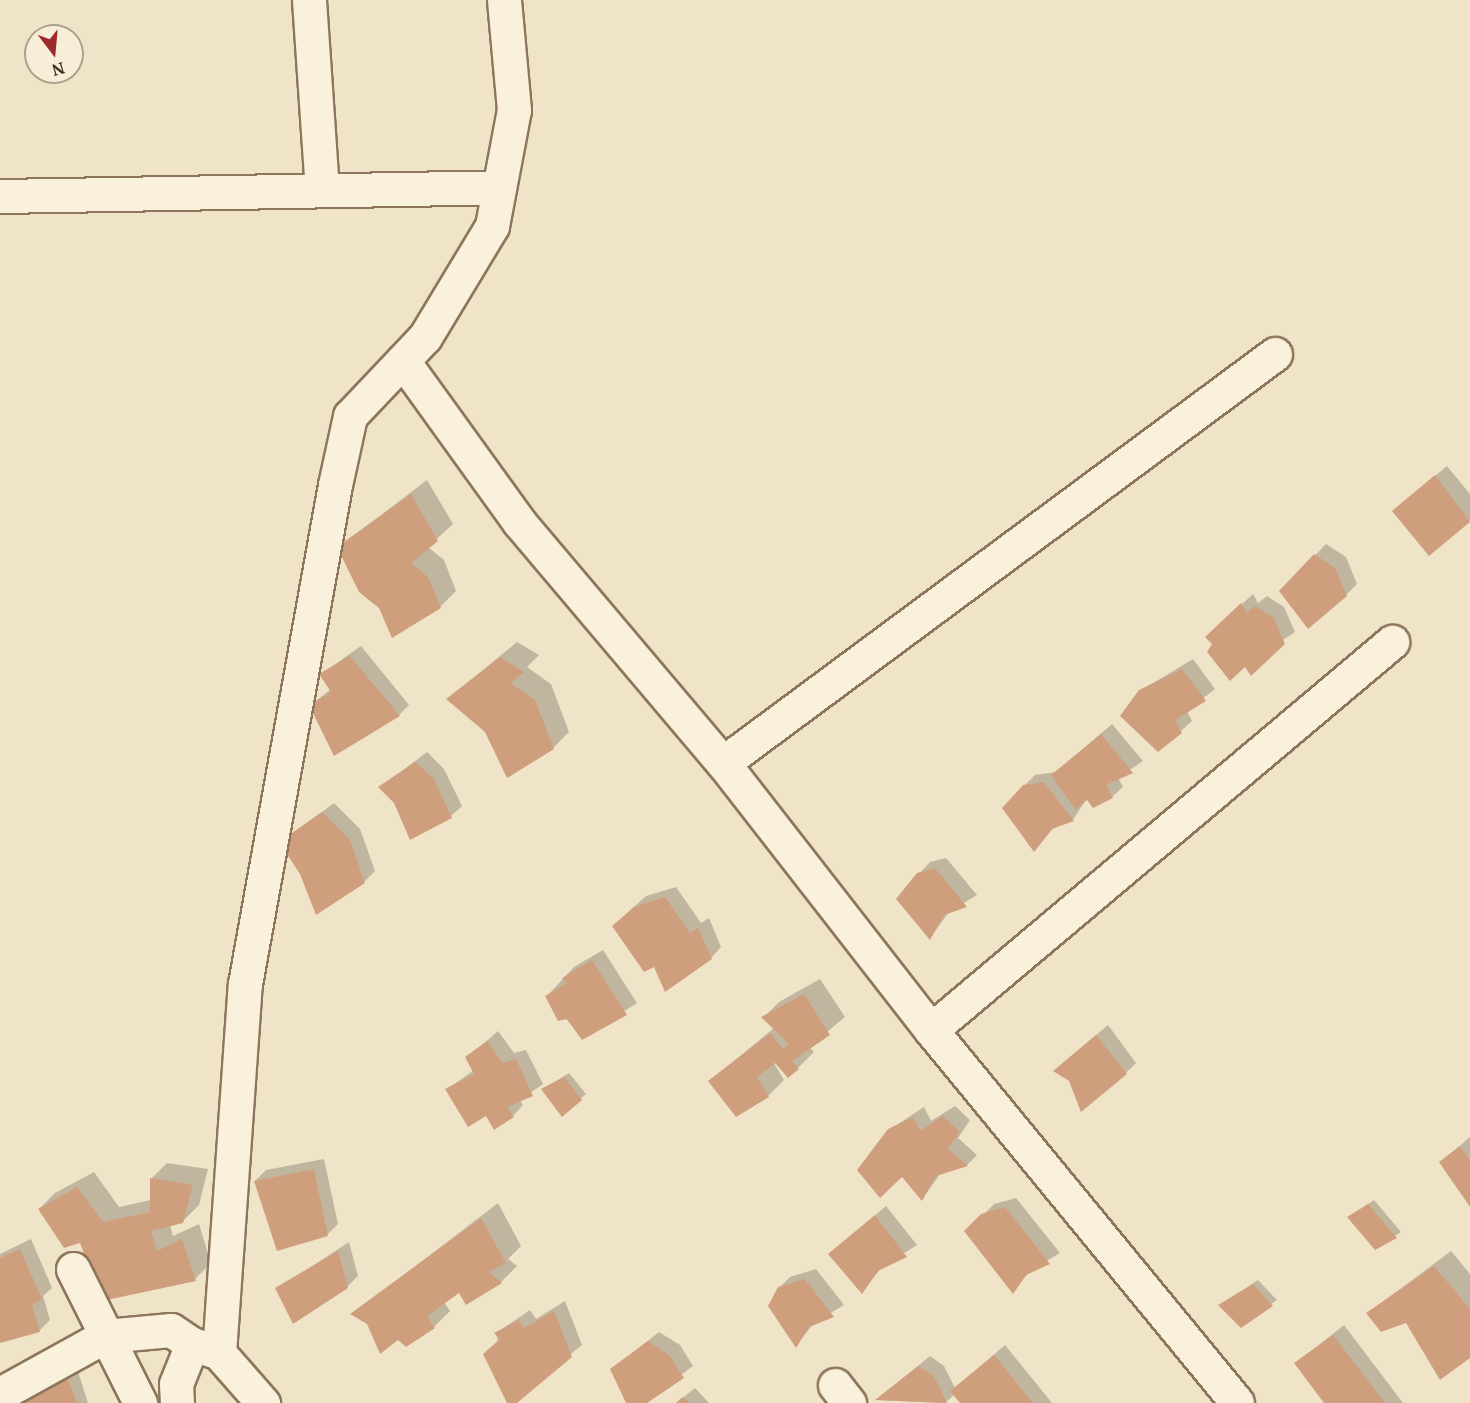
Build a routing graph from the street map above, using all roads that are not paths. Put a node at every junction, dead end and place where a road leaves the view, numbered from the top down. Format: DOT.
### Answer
graph roads {
  1 [pos="309,0"];
  2 [pos="504,0"];
  3 [pos="499,187"];
  4 [pos="322,190"];
  5 [pos="0,196"];
  6 [pos="1275,354"];
  7 [pos="402,361"];
  8 [pos="1392,642"];
  9 [pos="723,763"];
  10 [pos="931,1030"];
  11 [pos="73,1269"];
  12 [pos="105,1336"];
  13 [pos="205,1349"];
  14 [pos="0,1394"];
  15 [pos="140,1403"];
  16 [pos="177,1403"];
  17 [pos="263,1403"];
  18 [pos="1237,1403"];
  1 -- 4 [label="street"];
  2 -- 3 [label="street"];
  3 -- 4 [label="street"];
  3 -- 7 [label="street"];
  4 -- 5 [label="street"];
  6 -- 9 [label="street"];
  7 -- 9 [label="street"];
  7 -- 13 [label="street"];
  8 -- 10 [label="street"];
  9 -- 10 [label="street"];
  10 -- 18 [label="street"];
  11 -- 12 [label="street"];
  12 -- 13 [label="street"];
  12 -- 14 [label="street"];
  12 -- 15 [label="street"];
  13 -- 16 [label="street"];
  13 -- 17 [label="street"];
}
